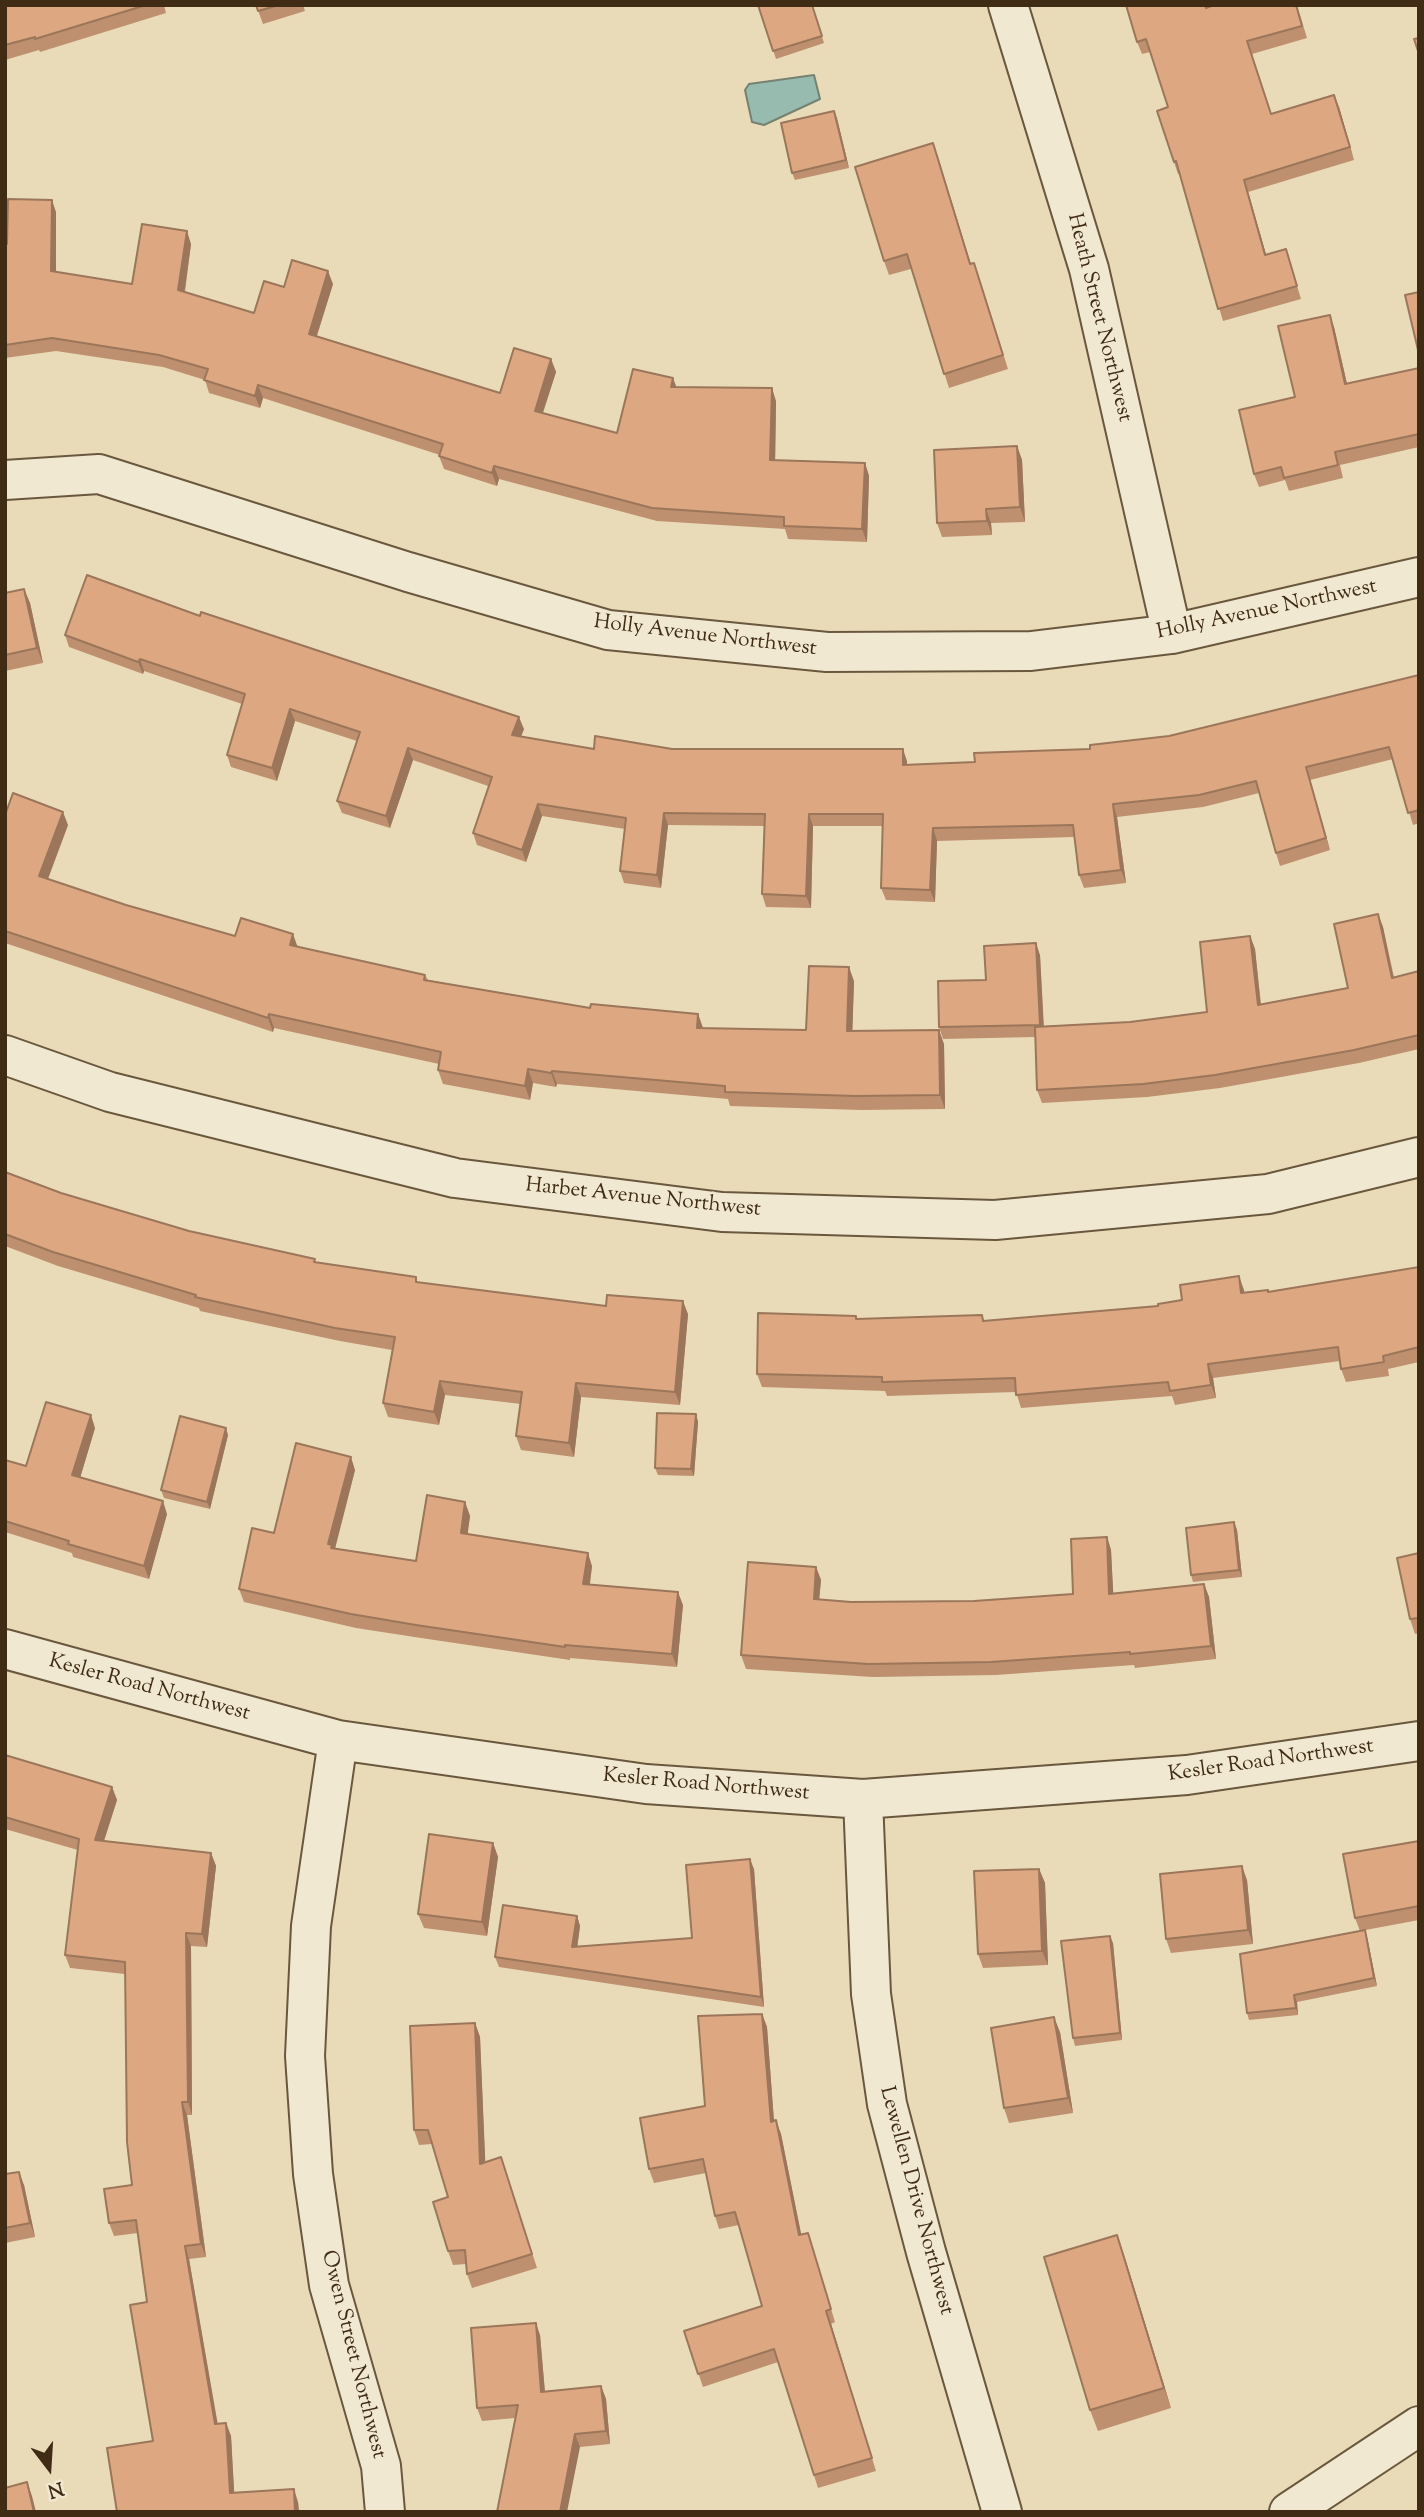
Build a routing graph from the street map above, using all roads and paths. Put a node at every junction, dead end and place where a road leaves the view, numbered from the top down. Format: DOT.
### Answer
graph roads {
  1 [pos="1008,5"];
  2 [pos="5,480"];
  3 [pos="1419,577"];
  4 [pos="1172,634"];
  5 [pos="5,1055"];
  6 [pos="1419,1157"];
  7 [pos="5,1649"];
  8 [pos="338,1740"];
  9 [pos="1419,1741"];
  10 [pos="863,1799"];
  11 [pos="1419,2426"];
  12 [pos="385,2512"];
  13 [pos="1002,2512"];
  14 [pos="1289,2512"];
  1 -- 4 [label="street, Heath Street Northwest"];
  2 -- 4 [label="street, Holly Avenue Northwest"];
  3 -- 4 [label="street, Holly Avenue Northwest"];
  5 -- 6 [label="street, Harbet Avenue Northwest"];
  7 -- 8 [label="street, Kesler Road Northwest"];
  8 -- 10 [label="street, Kesler Road Northwest"];
  8 -- 12 [label="street, Owen Street Northwest"];
  9 -- 10 [label="street, Kesler Road Northwest"];
  10 -- 13 [label="street, Lewellen Drive Northwest"];
  11 -- 14 [label="street"];
}
